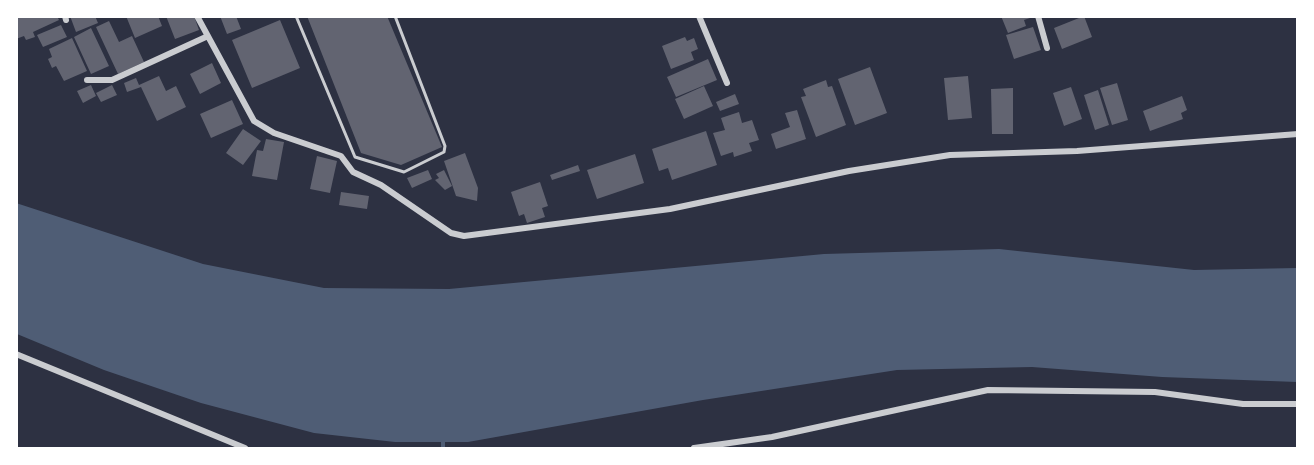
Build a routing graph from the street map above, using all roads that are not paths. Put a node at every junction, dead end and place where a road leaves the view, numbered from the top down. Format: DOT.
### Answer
graph roads {
  1 [pos="197,16"];
  2 [pos="296,16"];
  3 [pos="395,16"];
  4 [pos="699,16"];
  5 [pos="1038,16"];
  6 [pos="208,36"];
  7 [pos="1047,48"];
  8 [pos="87,80"];
  9 [pos="727,83"];
  10 [pos="1298,134"];
  11 [pos="16,354"];
  12 [pos="1298,404"];
  13 [pos="245,448"];
  14 [pos="694,448"];
  1 -- 6 [label="street"];
  2 -- 3 [label="lane"];
  4 -- 9 [label="street"];
  5 -- 7 [label="street"];
  6 -- 8 [label="street"];
  6 -- 10 [label="street"];
  11 -- 13 [label="street"];
  12 -- 14 [label="street"];
}
